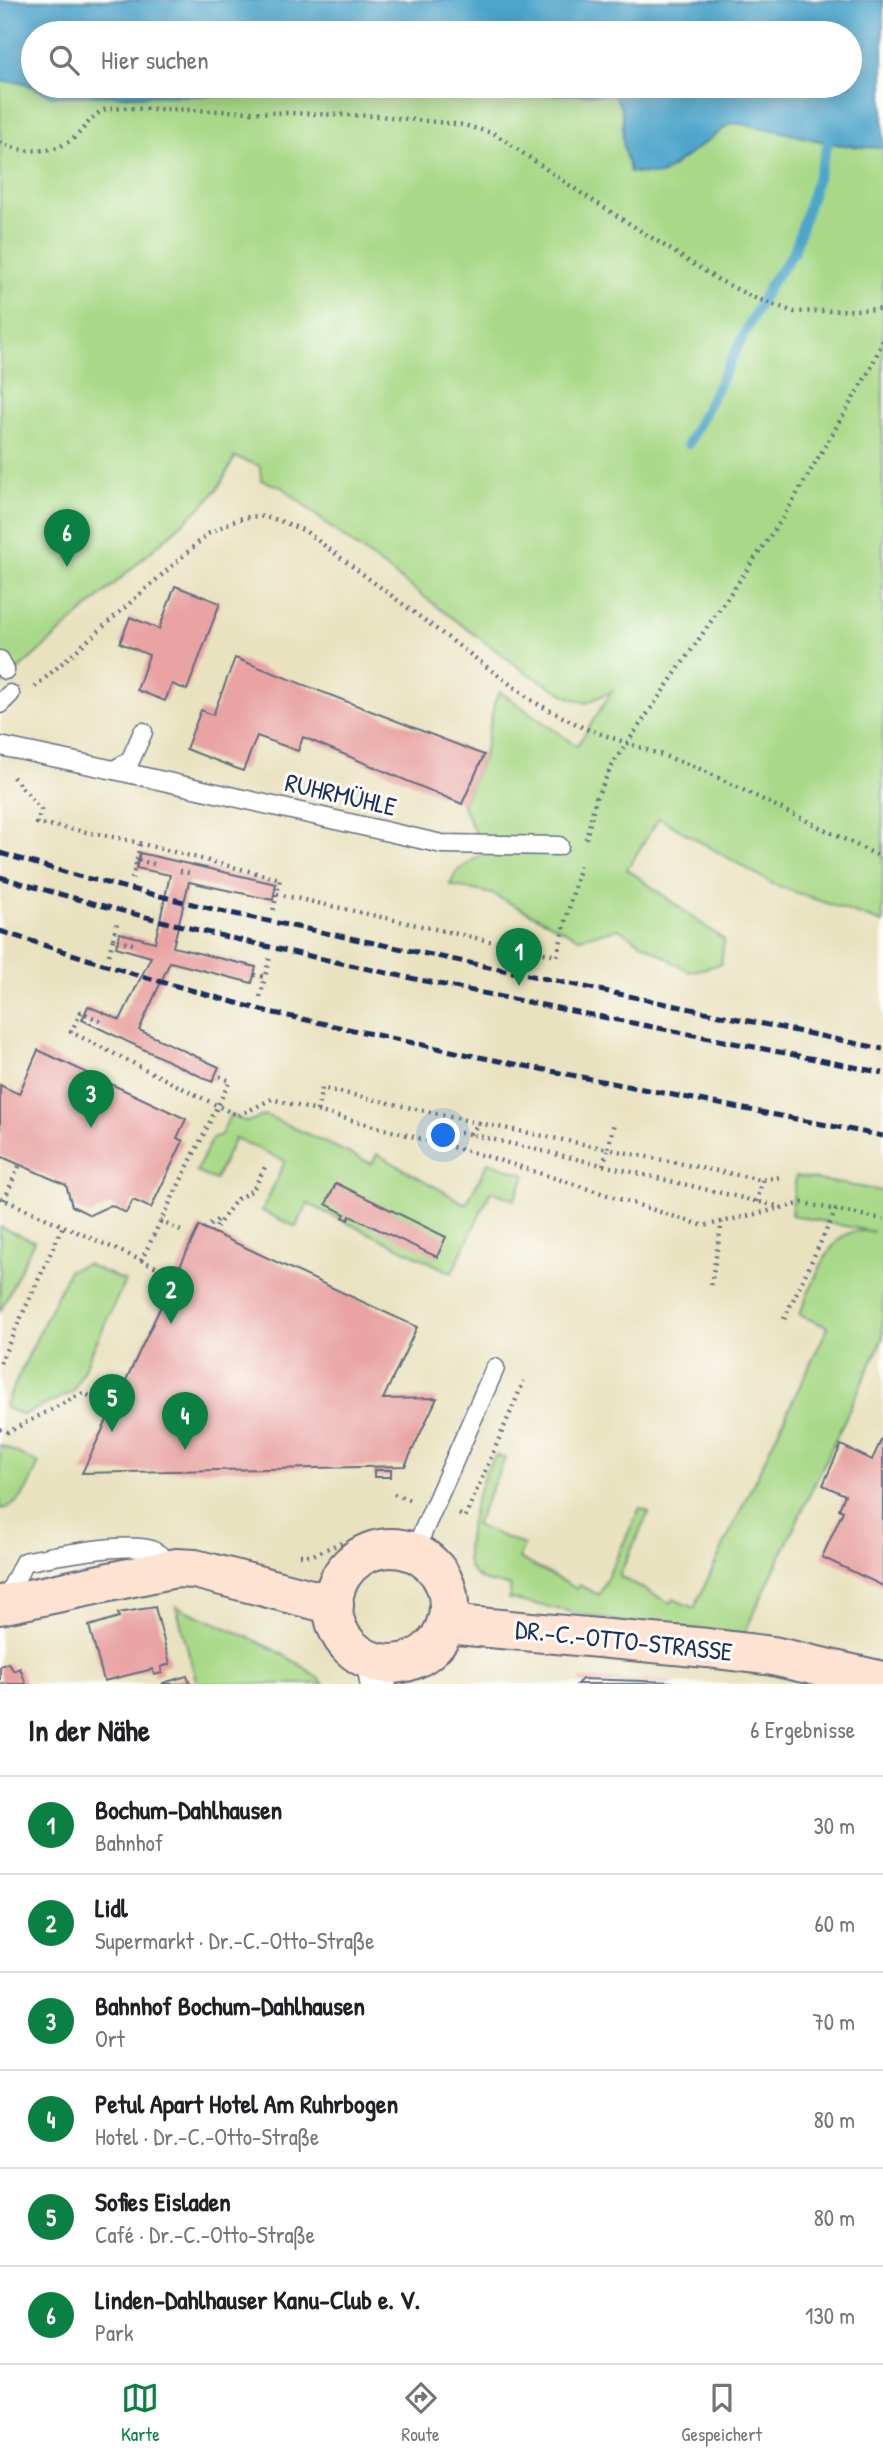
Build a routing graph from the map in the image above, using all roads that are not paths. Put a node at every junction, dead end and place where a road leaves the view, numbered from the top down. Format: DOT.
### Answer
graph roads {
  1 [pos="143,732"];
  2 [pos="0,746"];
  3 [pos="114,770"];
  4 [pos="559,846"];
  5 [pos="495,1368"];
  6 [pos="414,1552"];
  7 [pos="1,1602"];
  8 [pos="334,1605"];
  9 [pos="446,1624"];
  10 [pos="376,1672"];
  11 [pos="883,1681"];
  1 -- 3 [label="lane"];
  2 -- 3 [label="lane, RUHRMÜHLE"];
  3 -- 4 [label="lane, RUHRMÜHLE"];
  5 -- 6 [label="lane"];
  6 -- 8 [label="street"];
  6 -- 9 [label="street"];
  7 -- 8 [label="street"];
  8 -- 10 [label="street"];
  9 -- 10 [label="street"];
  9 -- 11 [label="street, DR.-C.-OTTO-STRASSE"];
}
